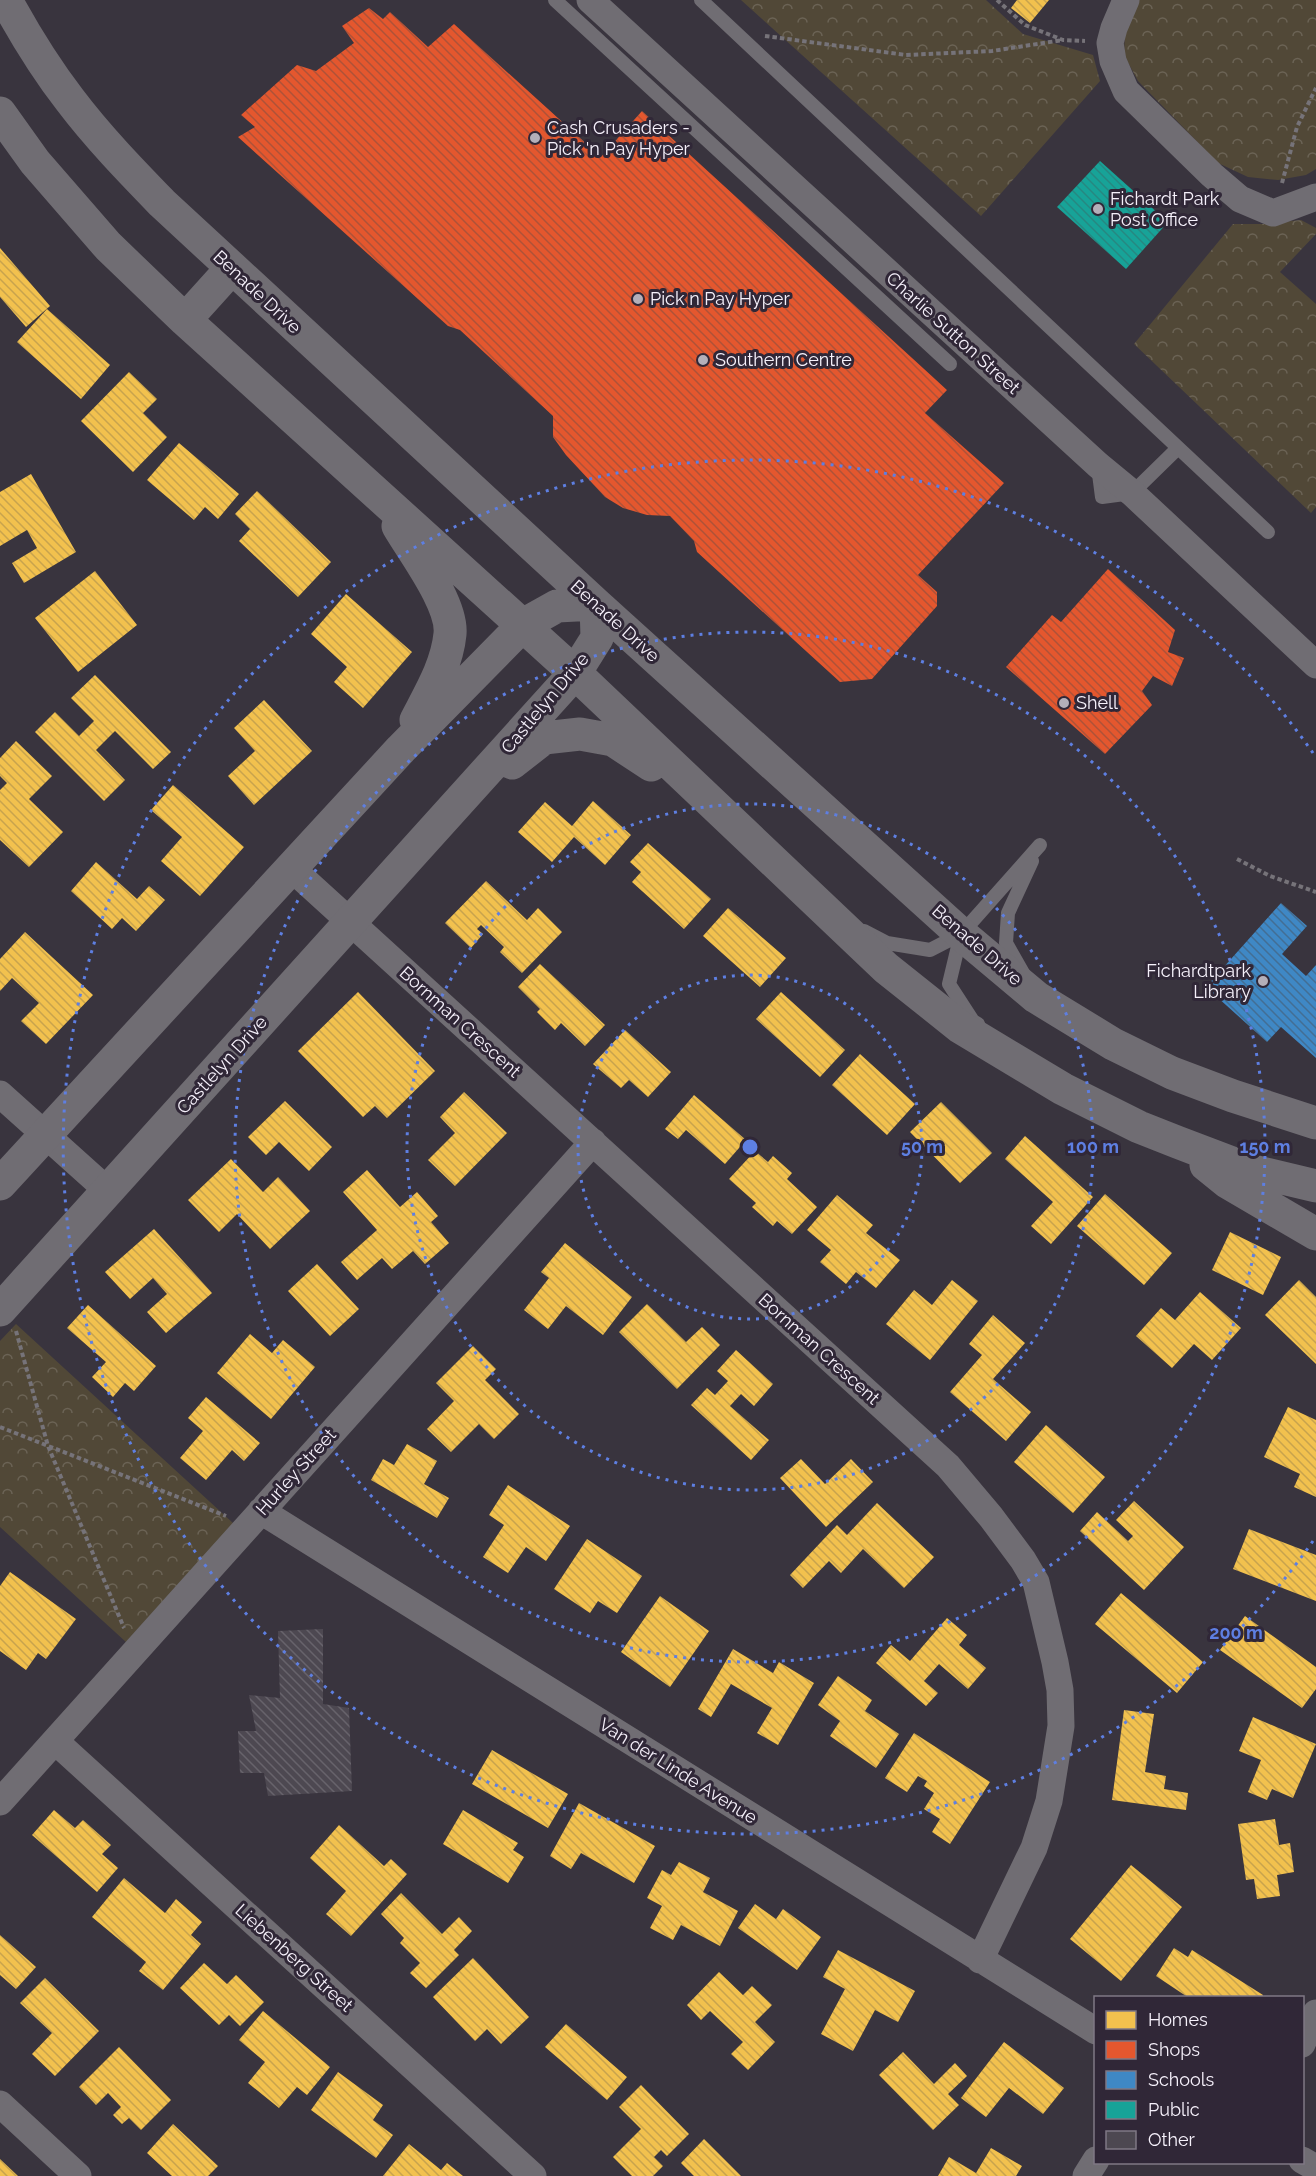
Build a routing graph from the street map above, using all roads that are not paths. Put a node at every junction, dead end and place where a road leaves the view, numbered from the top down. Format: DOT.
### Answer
graph roads {
  1 [pos="6,0"];
  2 [pos="555,0"];
  3 [pos="590,0"];
  4 [pos="701,0"];
  5 [pos="1126,0"];
  6 [pos="0,113"];
  7 [pos="1316,197"];
  8 [pos="231,269"];
  9 [pos="185,320"];
  10 [pos="950,364"];
  11 [pos="1178,448"];
  12 [pos="1132,493"];
  13 [pos="380,496"];
  14 [pos="1268,532"];
  15 [pos="596,604"];
  16 [pos="523,625"];
  17 [pos="1316,665"];
  18 [pos="575,673"];
  19 [pos="401,749"];
  20 [pos="718,808"];
  21 [pos="449,814"];
  22 [pos="776,862"];
  23 [pos="290,867"];
  24 [pos="351,922"];
  25 [pos="961,933"];
  26 [pos="1036,997"];
  27 [pos="1063,1089"];
  28 [pos="0,1094"];
  29 [pos="1316,1123"];
  30 [pos="44,1135"];
  31 [pos="593,1142"];
  32 [pos="1177,1142"];
  33 [pos="0,1184"];
  34 [pos="1316,1186"];
  35 [pos="108,1191"];
  36 [pos="1316,1234"];
  37 [pos="4,1306"];
  38 [pos="255,1518"];
  39 [pos="55,1741"];
  40 [pos="0,1802"];
  41 [pos="980,1959"];
  42 [pos="1316,2013"];
  43 [pos="1094,2030"];
  44 [pos="1304,2040"];
  45 [pos="0,2104"];
  46 [pos="1094,2162"];
  47 [pos="78,2176"];
  48 [pos="533,2176"];
  49 [pos="1086,2176"];
  1 -- 8 [label="street, Benade Drive"];
  2 -- 10 [label="lane"];
  3 -- 12 [label="street, Charlie Sutton Street"];
  4 -- 11 [label="lane"];
  5 -- 7 [label="street"];
  6 -- 9 [label="street"];
  8 -- 9 [label="street"];
  8 -- 15 [label="street, Benade Drive"];
  9 -- 13 [label="street"];
  11 -- 12 [label="lane"];
  11 -- 14 [label="lane"];
  12 -- 17 [label="street, Charlie Sutton Street"];
  13 -- 16 [label="street"];
  13 -- 19 [label="street"];
  15 -- 16 [label="street"];
  15 -- 18 [label="street, Castlelyn Drive"];
  15 -- 25 [label="street, Benade Drive"];
  16 -- 18 [label="street"];
  16 -- 19 [label="street"];
  18 -- 20 [label="street"];
  18 -- 21 [label="street, Castlelyn Drive"];
  19 -- 23 [label="street"];
  20 -- 21 [label="street"];
  20 -- 22 [label="street"];
  21 -- 24 [label="street, Castlelyn Drive"];
  22 -- 25 [label="lane"];
  22 -- 27 [label="street"];
  23 -- 24 [label="street, Bornman Crescent"];
  23 -- 30 [label="street"];
  24 -- 31 [label="street, Bornman Crescent"];
  24 -- 35 [label="street, Castlelyn Drive"];
  25 -- 26 [label="street, Benade Drive"];
  25 -- 26 [label="lane"];
  25 -- 27 [label="lane"];
  26 -- 29 [label="street, Benade Drive"];
  27 -- 32 [label="street"];
  28 -- 30 [label="street"];
  30 -- 33 [label="street"];
  30 -- 35 [label="street"];
  31 -- 38 [label="street, Hurley Street"];
  31 -- 41 [label="street, Bornman Crescent"];
  32 -- 34 [label="street"];
  32 -- 36 [label="street"];
  35 -- 37 [label="street, Castlelyn Drive"];
  38 -- 39 [label="street, Hurley Street"];
  38 -- 41 [label="street, Van der Linde Avenue"];
  39 -- 40 [label="street, Hurley Street"];
  39 -- 48 [label="street, Liebenberg Street"];
  41 -- 43 [label="street, Van der Linde Avenue"];
  42 -- 44 [label="street"];
  45 -- 47 [label="street"];
  46 -- 49 [label="street"];
}
